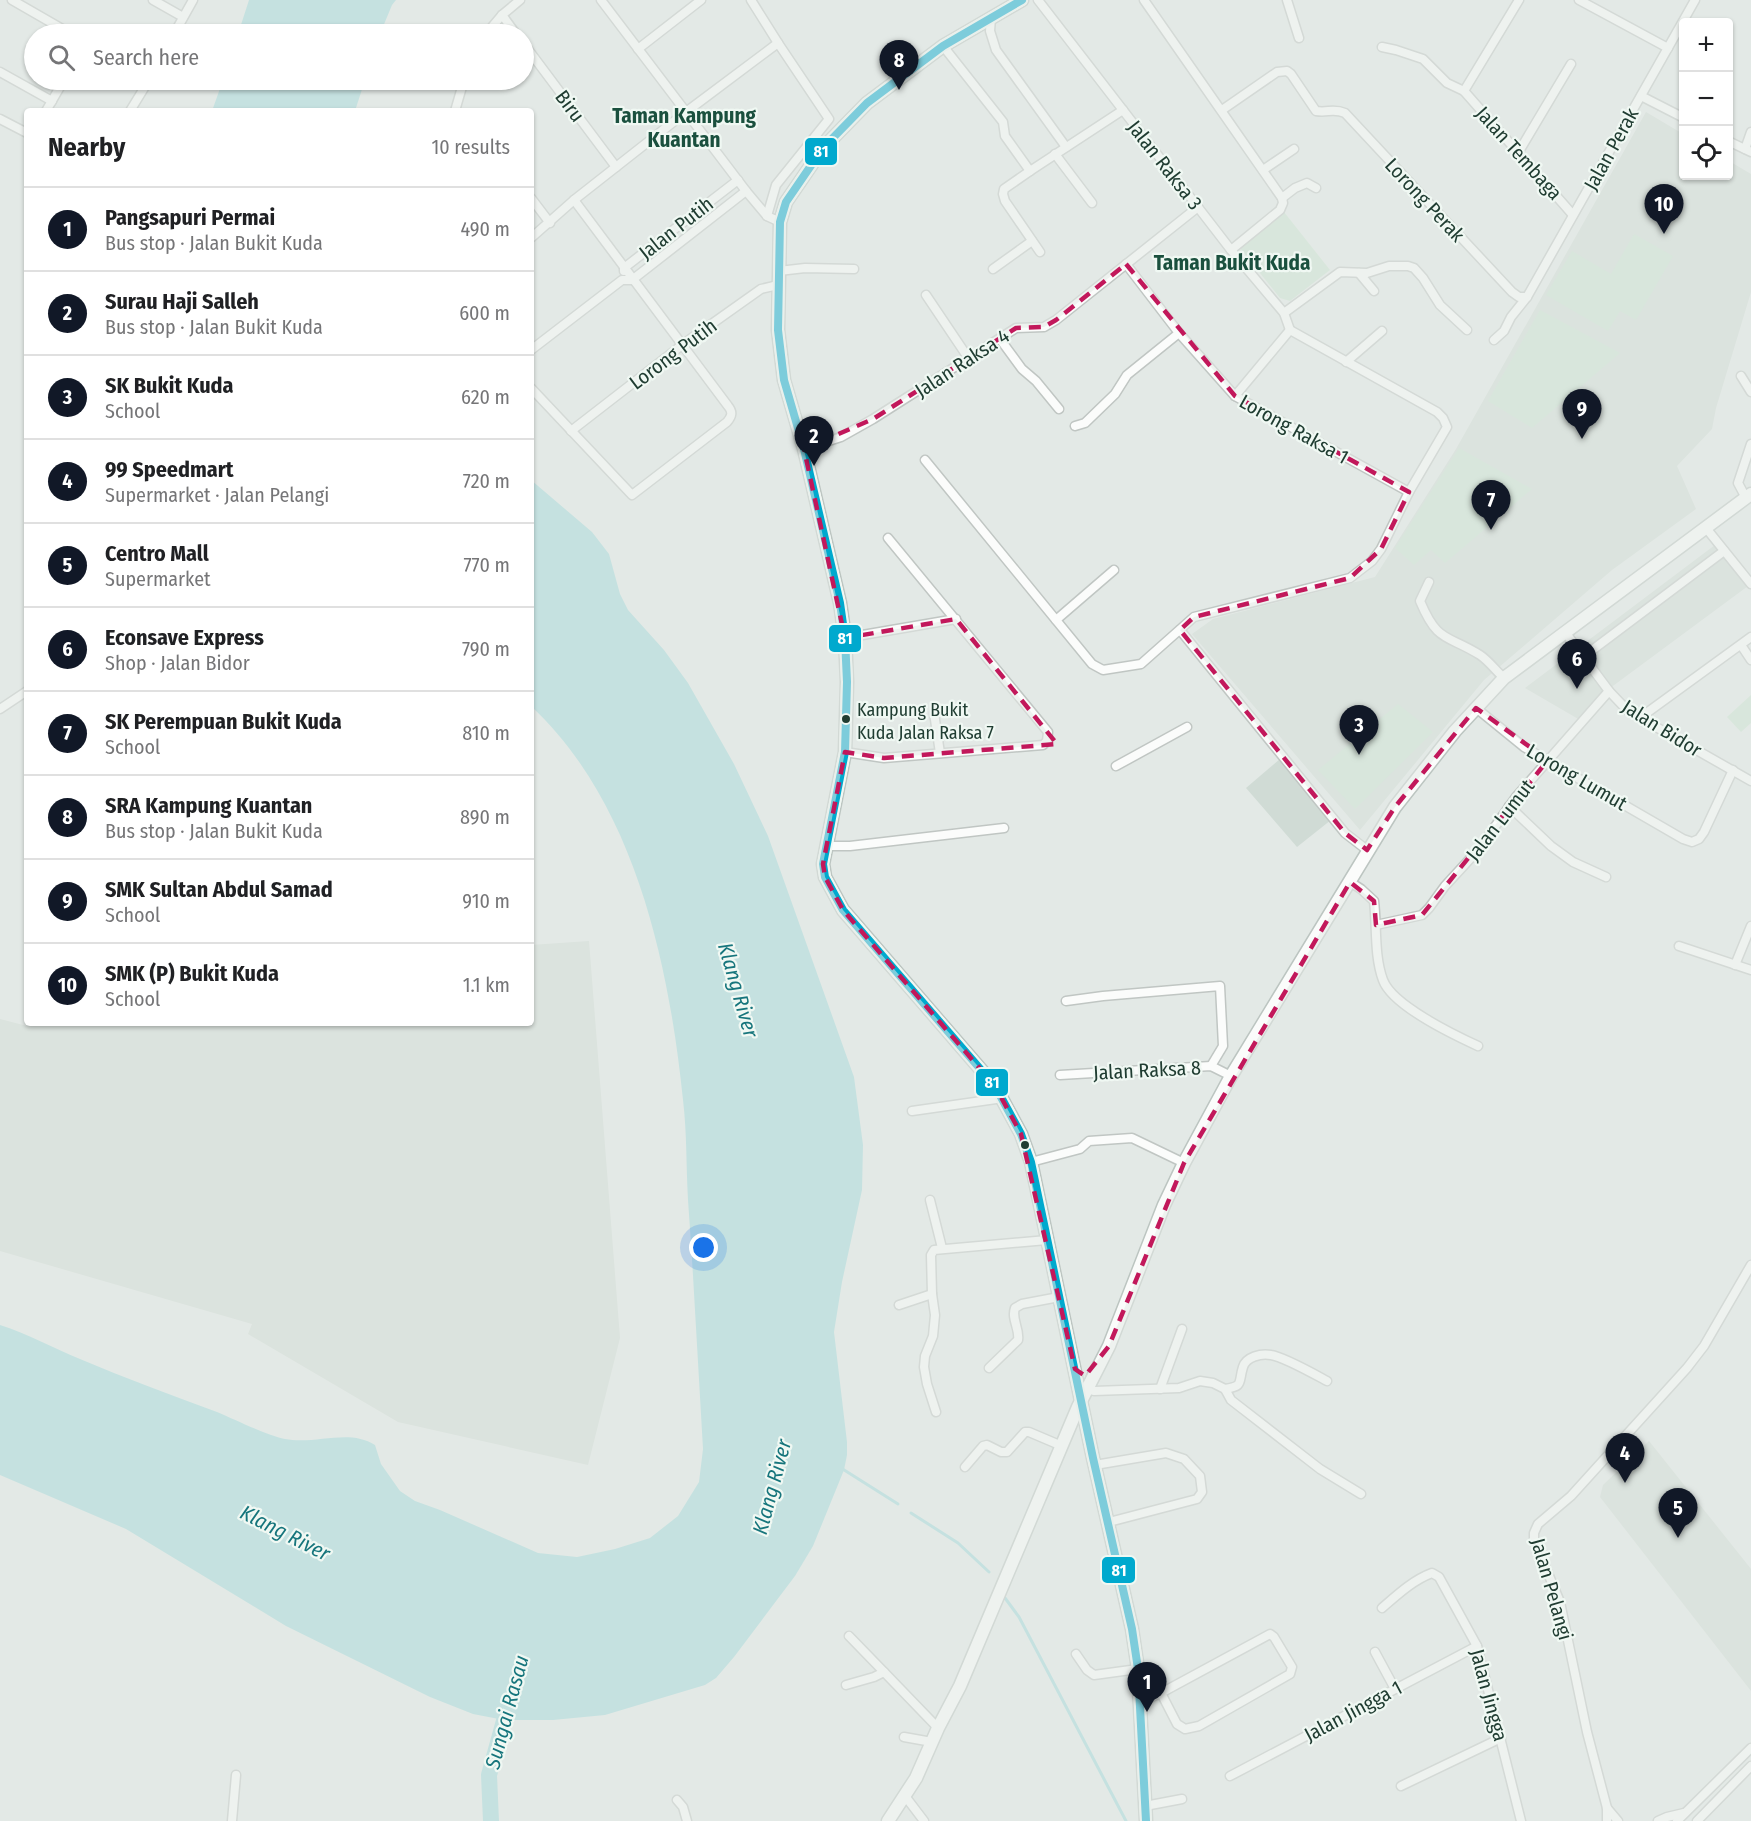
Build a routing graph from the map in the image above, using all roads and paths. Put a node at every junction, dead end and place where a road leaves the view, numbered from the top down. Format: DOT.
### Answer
graph roads {
  1 [pos="12,0"];
  2 [pos="153,0"];
  3 [pos="193,0"];
  4 [pos="520,0"];
  5 [pos="601,0"];
  6 [pos="700,0"];
  7 [pos="751,0"];
  8 [pos="1022,0"];
  9 [pos="1038,0"];
  10 [pos="1144,0"];
  11 [pos="1287,0"];
  12 [pos="1519,0"];
  13 [pos="1579,0"];
  14 [pos="1695,0"];
  15 [pos="1008,3"];
  16 [pos="502,15"];
  17 [pos="183,17"];
  18 [pos="991,18"];
  19 [pos="54,24"];
  20 [pos="179,24"];
  21 [pos="494,24"];
  22 [pos="509,24"];
  23 [pos="1299,38"];
  24 [pos="778,44"];
  25 [pos="943,46"];
  26 [pos="1382,47"];
  27 [pos="1668,48"];
  28 [pos="638,49"];
  29 [pos="534,58"];
  30 [pos="1572,64"];
  31 [pos="0,72"];
  32 [pos="24,85"];
  33 [pos="32,90"];
  34 [pos="58,90"];
  35 [pos="142,90"];
  36 [pos="461,90"];
  37 [pos="1464,91"];
  38 [pos="1641,96"];
  39 [pos="52,101"];
  40 [pos="456,107"];
  41 [pos="48,108"];
  42 [pos="132,108"];
  43 [pos="1123,110"];
  44 [pos="1222,110"];
  45 [pos="686,112"];
  46 [pos="1679,116"];
  47 [pos="0,119"];
  48 [pos="24,131"];
  49 [pos="1751,132"];
  50 [pos="1733,144"];
  51 [pos="1066,147"];
  52 [pos="1294,148"];
  53 [pos="1748,151"];
  54 [pos="1518,153"];
  55 [pos="1055,154"];
  56 [pos="615,168"];
  57 [pos="1263,170"];
  58 [pos="1030,171"];
  59 [pos="738,180"];
  60 [pos="1316,188"];
  61 [pos="746,191"];
  62 [pos="1282,198"];
  63 [pos="574,200"];
  64 [pos="534,202"];
  65 [pos="1092,203"];
  66 [pos="1198,207"];
  67 [pos="1573,215"];
  68 [pos="767,216"];
  69 [pos="780,222"];
  70 [pos="550,223"];
  71 [pos="534,236"];
  72 [pos="1032,241"];
  73 [pos="1231,250"];
  74 [pos="1040,252"];
  75 [pos="1126,264"];
  76 [pos="624,268"];
  77 [pos="993,269"];
  78 [pos="854,270"];
  79 [pos="779,271"];
  80 [pos="1359,273"];
  81 [pos="622,280"];
  82 [pos="632,280"];
  83 [pos="778,285"];
  84 [pos="1374,291"];
  85 [pos="926,295"];
  86 [pos="1527,297"];
  87 [pos="1284,313"];
  88 [pos="1290,330"];
  89 [pos="1467,330"];
  90 [pos="1382,331"];
  91 [pos="1179,333"];
  92 [pos="1000,339"];
  93 [pos="1494,340"];
  94 [pos="682,345"];
  95 [pos="534,348"];
  96 [pos="969,359"];
  97 [pos="1346,362"];
  98 [pos="1741,376"];
  99 [pos="1751,390"];
  100 [pos="534,391"];
  101 [pos="1234,396"];
  102 [pos="1059,409"];
  103 [pos="1075,426"];
  104 [pos="572,431"];
  105 [pos="1751,444"];
  106 [pos="804,449"];
  107 [pos="925,460"];
  108 [pos="1409,492"];
  109 [pos="1748,496"];
  110 [pos="1706,528"];
  111 [pos="888,538"];
  112 [pos="1724,551"];
  113 [pos="1114,570"];
  114 [pos="1429,582"];
  115 [pos="1751,584"];
  116 [pos="956,619"];
  117 [pos="1056,620"];
  118 [pos="1180,630"];
  119 [pos="1564,632"];
  120 [pos="1751,637"];
  121 [pos="845,638"];
  122 [pos="1741,645"];
  123 [pos="1583,657"];
  124 [pos="1751,660"];
  125 [pos="1504,678"];
  126 [pos="1609,691"];
  127 [pos="24,693"];
  128 [pos="1476,708"];
  129 [pos="0,709"];
  130 [pos="934,713"];
  131 [pos="1641,717"];
  132 [pos="1187,727"];
  133 [pos="845,752"];
  134 [pos="940,753"];
  135 [pos="1548,760"];
  136 [pos="1116,766"];
  137 [pos="1733,770"];
  138 [pos="1751,781"];
  139 [pos="1509,806"];
  140 [pos="1004,828"];
  141 [pos="827,846"];
  142 [pos="1367,850"];
  143 [pos="1606,878"];
  144 [pos="1350,882"];
  145 [pos="1376,925"];
  146 [pos="1751,926"];
  147 [pos="1679,946"];
  148 [pos="1735,965"];
  149 [pos="1751,970"];
  150 [pos="1066,1001"];
  151 [pos="1478,1046"];
  152 [pos="1211,1066"];
  153 [pos="1060,1075"];
  154 [pos="1231,1076"];
  155 [pos="1002,1098"];
  156 [pos="912,1111"];
  157 [pos="1031,1162"];
  158 [pos="1184,1163"];
  159 [pos="930,1200"];
  160 [pos="1047,1240"];
  161 [pos="942,1248"];
  162 [pos="1751,1265"];
  163 [pos="932,1294"];
  164 [pos="1059,1297"];
  165 [pos="899,1305"];
  166 [pos="1182,1329"];
  167 [pos="1107,1350"];
  168 [pos="1100,1364"];
  169 [pos="989,1368"];
  170 [pos="1075,1369"];
  171 [pos="1327,1381"];
  172 [pos="1160,1389"];
  173 [pos="1225,1389"];
  174 [pos="1094,1391"];
  175 [pos="1083,1406"];
  176 [pos="936,1412"];
  177 [pos="1063,1446"];
  178 [pos="1091,1447"];
  179 [pos="1095,1465"];
  180 [pos="965,1467"];
  181 [pos="1361,1494"];
  182 [pos="1108,1522"];
  183 [pos="1382,1608"];
  184 [pos="849,1636"];
  185 [pos="1477,1646"];
  186 [pos="1375,1652"];
  187 [pos="1076,1654"];
  188 [pos="1138,1669"];
  189 [pos="884,1672"];
  190 [pos="846,1685"];
  191 [pos="1395,1689"];
  192 [pos="1161,1693"];
  193 [pos="1140,1702"];
  194 [pos="938,1728"];
  195 [pos="904,1737"];
  196 [pos="1501,1738"];
  197 [pos="932,1742"];
  198 [pos="1751,1748"];
  199 [pos="1751,1766"];
  200 [pos="236,1775"];
  201 [pos="1230,1776"];
  202 [pos="1401,1786"];
  203 [pos="905,1796"];
  204 [pos="1182,1799"];
  205 [pos="677,1800"];
  206 [pos="1145,1806"];
  207 [pos="1607,1809"];
  208 [pos="1685,1813"];
  209 [pos="232,1821"];
  210 [pos="687,1821"];
  211 [pos="888,1821"];
  212 [pos="924,1821"];
  213 [pos="1146,1821"];
  214 [pos="1521,1821"];
  215 [pos="1607,1821"];
  216 [pos="1618,1821"];
  217 [pos="1658,1821"];
  218 [pos="1677,1821"];
  219 [pos="1697,1821"];
  1 -- 19 [label="street"];
  2 -- 17 [label="street"];
  3 -- 17 [label="street"];
  4 -- 16 [label="street"];
  5 -- 28 [label="street"];
  6 -- 28 [label="street"];
  7 -- 24 [label="street"];
  8 -- 15 [label="street"];
  9 -- 43 [label="street, Jalan Raksa 3"];
  10 -- 44 [label="street"];
  11 -- 23 [label="street"];
  12 -- 37 [label="street"];
  13 -- 27 [label="street"];
  14 -- 27 [label="street, Jalan Perak"];
  15 -- 18 [label="street"];
  16 -- 21 [label="street"];
  16 -- 22 [label="street"];
  17 -- 20 [label="street"];
  18 -- 25 [label="street"];
  18 -- 51 [label="street"];
  24 -- 45 [label="street"];
  24 -- 68 [label="street"];
  25 -- 58 [label="street"];
  25 -- 69 [label="street"];
  26 -- 37 [label="street, Jalan Tembaga"];
  27 -- 38 [label="street, Jalan Perak"];
  28 -- 45 [label="street"];
  29 -- 56 [label="street, Biru"];
  30 -- 54 [label="street"];
  31 -- 32 [label="street"];
  33 -- 39 [label="street"];
  34 -- 39 [label="street"];
  35 -- 42 [label="street"];
  36 -- 40 [label="street"];
  37 -- 54 [label="street, Jalan Tembaga"];
  38 -- 46 [label="street"];
  38 -- 67 [label="street, Jalan Perak"];
  39 -- 41 [label="street"];
  43 -- 51 [label="street"];
  43 -- 66 [label="street, Jalan Raksa 3"];
  44 -- 57 [label="street"];
  44 -- 86 [label="street, Lorong Perak"];
  45 -- 56 [label="street"];
  45 -- 59 [label="street"];
  47 -- 48 [label="street"];
  49 -- 53 [label="street"];
  50 -- 53 [label="street"];
  51 -- 55 [label="street"];
  52 -- 57 [label="street"];
  54 -- 67 [label="street, Jalan Tembaga"];
  55 -- 58 [label="street"];
  55 -- 65 [label="street"];
  56 -- 63 [label="street"];
  57 -- 62 [label="street"];
  58 -- 72 [label="street"];
  59 -- 61 [label="street"];
  59 -- 76 [label="street, Jalan Putih"];
  60 -- 62 [label="street"];
  61 -- 68 [label="street"];
  61 -- 82 [label="street, Jalan Putih"];
  62 -- 73 [label="street"];
  63 -- 70 [label="street"];
  63 -- 76 [label="street"];
  64 -- 70 [label="street"];
  66 -- 73 [label="street, Jalan Raksa 3"];
  66 -- 75 [label="street, Jalan Raksa 4"];
  67 -- 86 [label="street, Jalan Perak"];
  68 -- 69 [label="street"];
  69 -- 79 [label="street"];
  70 -- 71 [label="street"];
  72 -- 74 [label="street"];
  72 -- 77 [label="street"];
  73 -- 87 [label="street, Jalan Raksa 3"];
  75 -- 91 [label="street, Lorong Raksa 1"];
  75 -- 92 [label="street, Jalan Raksa 4"];
  76 -- 81 [label="street, Jalan Putih"];
  76 -- 82 [label="street"];
  78 -- 79 [label="street"];
  79 -- 83 [label="street"];
  80 -- 84 [label="street"];
  80 -- 87 [label="street"];
  80 -- 89 [label="street"];
  81 -- 82 [label="street, Jalan Putih"];
  81 -- 95 [label="street"];
  82 -- 94 [label="street"];
  83 -- 94 [label="street, Lorong Putih"];
  83 -- 106 [label="street"];
  85 -- 96 [label="street"];
  86 -- 93 [label="street, Jalan Perak"];
  87 -- 88 [label="street, Jalan Raksa 3"];
  88 -- 97 [label="street"];
  88 -- 101 [label="street"];
  90 -- 97 [label="street"];
  91 -- 101 [label="street, Lorong Raksa 1"];
  91 -- 103 [label="street"];
  92 -- 96 [label="street, Jalan Raksa 4"];
  92 -- 102 [label="street"];
  94 -- 104 [label="street, Lorong Putih"];
  94 -- 104 [label="street"];
  96 -- 106 [label="street, Jalan Raksa 4"];
  97 -- 108 [label="street"];
  98 -- 99 [label="street"];
  100 -- 104 [label="street"];
  101 -- 108 [label="street, Lorong Raksa 1"];
  105 -- 109 [label="street"];
  106 -- 121 [label="street"];
  107 -- 117 [label="street"];
  108 -- 118 [label="street"];
  109 -- 110 [label="street"];
  110 -- 112 [label="street"];
  110 -- 119 [label="street"];
  111 -- 116 [label="street"];
  112 -- 115 [label="street"];
  112 -- 123 [label="street"];
  113 -- 117 [label="street"];
  114 -- 125 [label="street"];
  116 -- 121 [label="street"];
  116 -- 134 [label="street"];
  117 -- 118 [label="street"];
  118 -- 142 [label="street"];
  119 -- 123 [label="street, Jalan Bidor"];
  119 -- 125 [label="street"];
  120 -- 122 [label="street"];
  121 -- 133 [label="street"];
  122 -- 124 [label="street"];
  122 -- 131 [label="street"];
  123 -- 126 [label="street, Jalan Bidor"];
  125 -- 128 [label="street"];
  126 -- 131 [label="street, Jalan Bidor"];
  126 -- 135 [label="street, Jalan Lumut"];
  127 -- 129 [label="street"];
  128 -- 135 [label="street, Lorong Lumut"];
  128 -- 142 [label="street"];
  130 -- 134 [label="street"];
  131 -- 137 [label="street, Jalan Bidor"];
  132 -- 136 [label="street"];
  133 -- 134 [label="street"];
  133 -- 141 [label="street"];
  135 -- 137 [label="street, Lorong Lumut"];
  135 -- 139 [label="street, Jalan Lumut"];
  137 -- 138 [label="street, Jalan Bidor"];
  139 -- 143 [label="street"];
  139 -- 145 [label="street, Jalan Lumut"];
  140 -- 141 [label="street"];
  141 -- 155 [label="street"];
  142 -- 144 [label="street"];
  144 -- 145 [label="street"];
  144 -- 154 [label="street"];
  145 -- 151 [label="street"];
  146 -- 148 [label="street"];
  147 -- 148 [label="street"];
  148 -- 149 [label="street"];
  150 -- 152 [label="street"];
  152 -- 153 [label="street, Jalan Raksa 8"];
  152 -- 154 [label="street, Jalan Raksa 8"];
  154 -- 158 [label="street"];
  155 -- 156 [label="street"];
  155 -- 157 [label="street"];
  157 -- 158 [label="street"];
  157 -- 160 [label="street"];
  158 -- 167 [label="street"];
  159 -- 161 [label="street"];
  160 -- 161 [label="street"];
  160 -- 164 [label="street"];
  161 -- 163 [label="street"];
  162 -- 207 [label="street, Jalan Pelangi"];
  163 -- 165 [label="street"];
  163 -- 176 [label="street"];
  164 -- 169 [label="street"];
  164 -- 170 [label="street"];
  166 -- 172 [label="street"];
  167 -- 168 [label="street"];
  167 -- 174 [label="street"];
  168 -- 170 [label="street"];
  168 -- 175 [label="street"];
  170 -- 175 [label="street"];
  171 -- 173 [label="street"];
  172 -- 173 [label="street"];
  172 -- 174 [label="street"];
  173 -- 181 [label="street"];
  174 -- 175 [label="street"];
  175 -- 177 [label="street"];
  175 -- 178 [label="street"];
  177 -- 178 [label="street"];
  177 -- 180 [label="street"];
  177 -- 194 [label="street"];
  178 -- 179 [label="street"];
  179 -- 182 [label="street"];
  179 -- 182 [label="street"];
  182 -- 188 [label="street"];
  183 -- 185 [label="street, Jalan Jingga"];
  184 -- 189 [label="street"];
  185 -- 191 [label="street, Jalan Jingga 1"];
  185 -- 196 [label="street, Jalan Jingga"];
  186 -- 191 [label="street"];
  187 -- 188 [label="street"];
  188 -- 193 [label="street"];
  189 -- 190 [label="street"];
  189 -- 194 [label="street"];
  191 -- 201 [label="street, Jalan Jingga 1"];
  192 -- 192 [label="street"];
  192 -- 193 [label="street"];
  193 -- 206 [label="street"];
  194 -- 197 [label="street"];
  195 -- 197 [label="street"];
  196 -- 202 [label="street"];
  196 -- 214 [label="street, Jalan Jingga"];
  197 -- 203 [label="street"];
  198 -- 208 [label="street"];
  199 -- 219 [label="street"];
  200 -- 209 [label="street"];
  203 -- 211 [label="street"];
  203 -- 212 [label="street"];
  204 -- 206 [label="street"];
  205 -- 210 [label="street"];
  206 -- 213 [label="street"];
  207 -- 215 [label="street"];
  207 -- 216 [label="street"];
  208 -- 217 [label="street"];
  208 -- 218 [label="street"];
}
